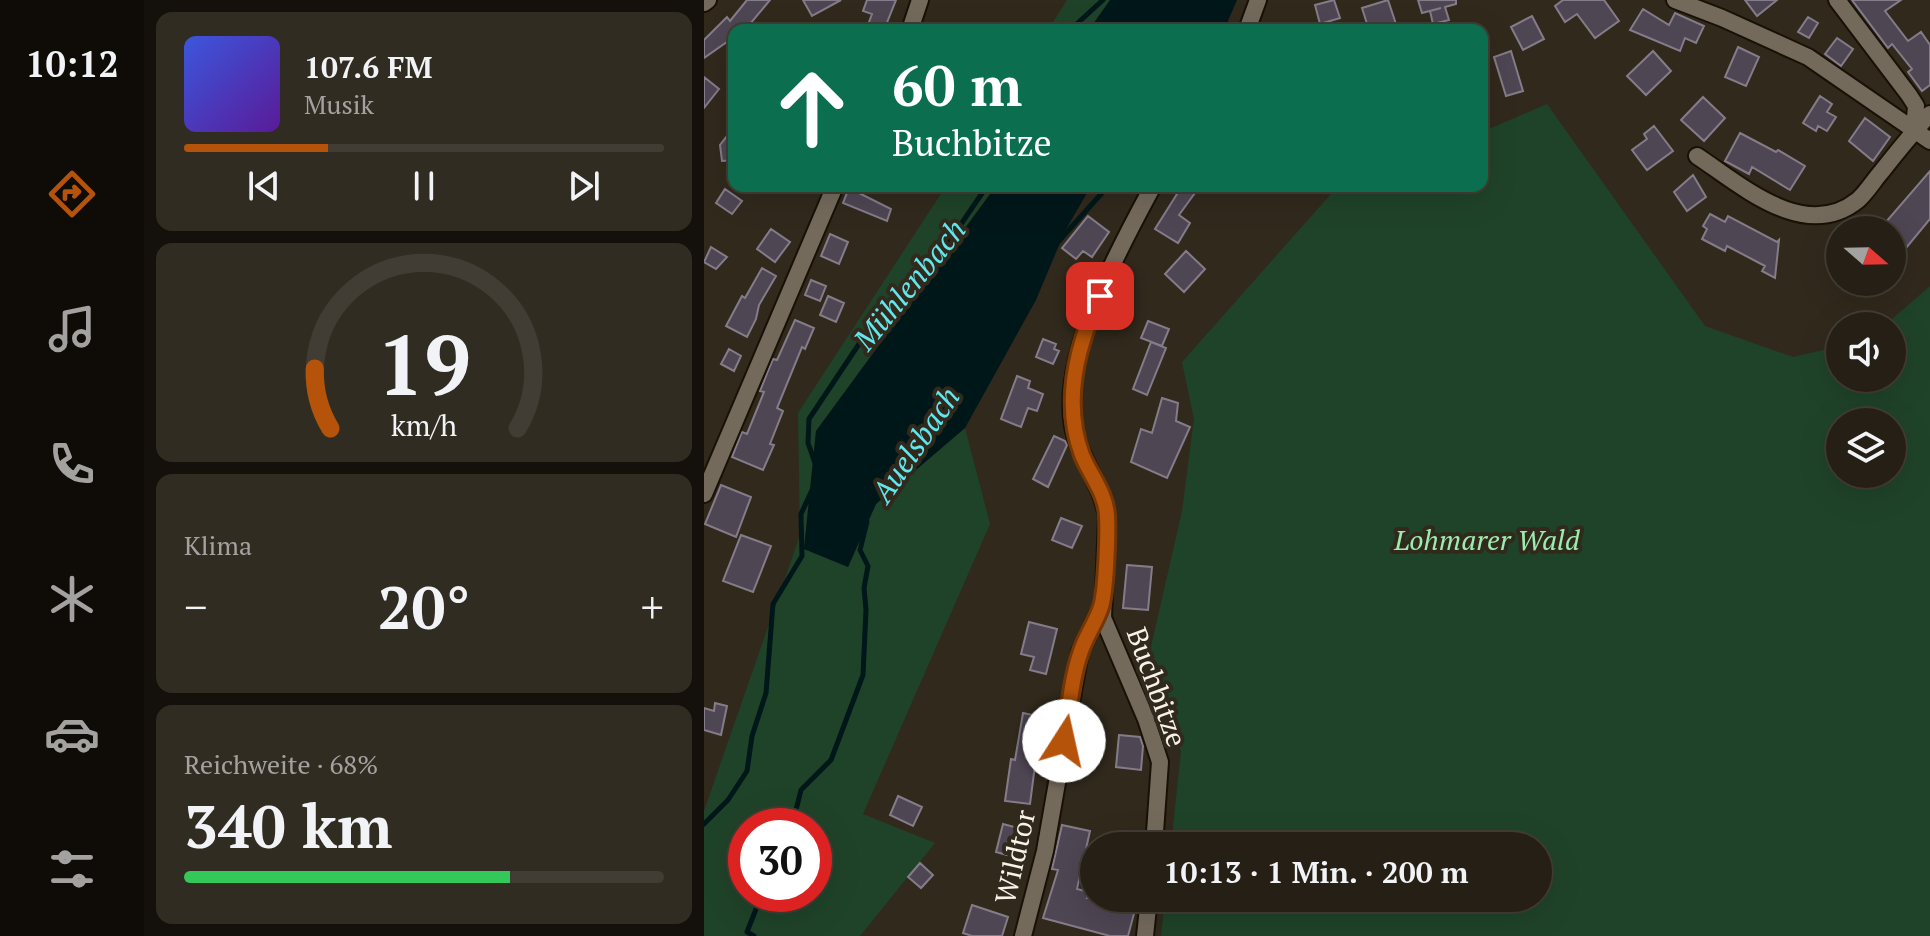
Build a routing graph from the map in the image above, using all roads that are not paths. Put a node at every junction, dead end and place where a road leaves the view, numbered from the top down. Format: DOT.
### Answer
graph roads {
  1 [pos="920,0"];
  2 [pos="1258,0"];
  3 [pos="1675,0"];
  4 [pos="1837,0"];
  5 [pos="912,24"];
  6 [pos="1249,24"];
  7 [pos="1930,114"];
  8 [pos="1914,131"];
  9 [pos="1930,141"];
  10 [pos="1697,156"];
  11 [pos="832,192"];
  12 [pos="1150,192"];
  13 [pos="704,494"];
  14 [pos="1102,604"];
  15 [pos="1155,832"];
  16 [pos="1148,912"];
  17 [pos="1023,936"];
  18 [pos="1145,936"];
  1 -- 5 [label="street"];
  2 -- 6 [label="street"];
  3 -- 8 [label="street"];
  4 -- 8 [label="street"];
  7 -- 8 [label="street"];
  8 -- 9 [label="street"];
  8 -- 10 [label="street"];
  11 -- 13 [label="street"];
  12 -- 14 [label="street, Buchbitze"];
  14 -- 15 [label="street, Buchbitze"];
  14 -- 17 [label="street, Wildtor"];
  16 -- 18 [label="street"];
}
